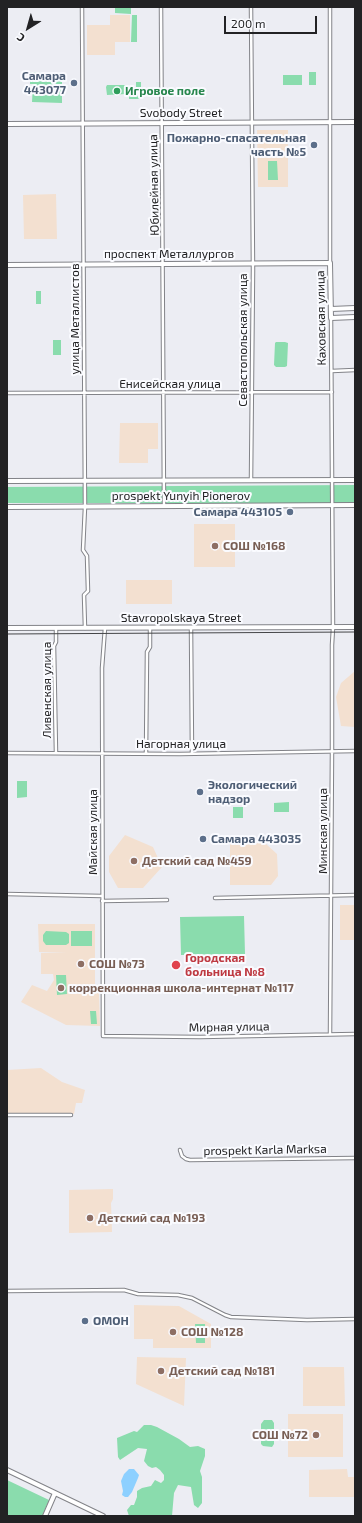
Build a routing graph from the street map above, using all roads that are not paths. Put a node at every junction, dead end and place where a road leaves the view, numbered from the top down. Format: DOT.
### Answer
graph roads {
  1 [pos="82,7"];
  2 [pos="161,7"];
  3 [pos="251,7"];
  4 [pos="330,7"];
  5 [pos="330,122"];
  6 [pos="355,122"];
  7 [pos="162,123"];
  8 [pos="252,123"];
  9 [pos="7,124"];
  10 [pos="83,124"];
  11 [pos="330,263"];
  12 [pos="83,264"];
  13 [pos="164,264"];
  14 [pos="252,264"];
  15 [pos="7,265"];
  16 [pos="355,308"];
  17 [pos="331,309"];
  18 [pos="355,317"];
  19 [pos="331,318"];
  20 [pos="355,370"];
  21 [pos="332,371"];
  22 [pos="252,392"];
  23 [pos="332,392"];
  24 [pos="7,393"];
  25 [pos="84,393"];
  26 [pos="164,393"];
  27 [pos="251,480"];
  28 [pos="332,480"];
  29 [pos="355,480"];
  30 [pos="7,481"];
  31 [pos="84,481"];
  32 [pos="164,481"];
  33 [pos="332,505"];
  34 [pos="355,505"];
  35 [pos="164,506"];
  36 [pos="7,507"];
  37 [pos="84,507"];
  38 [pos="355,627"];
  39 [pos="7,628"];
  40 [pos="56,628"];
  41 [pos="85,628"];
  42 [pos="105,628"];
  43 [pos="150,628"];
  44 [pos="191,628"];
  45 [pos="333,628"];
  46 [pos="355,751"];
  47 [pos="332,752"];
  48 [pos="7,753"];
  49 [pos="56,753"];
  50 [pos="102,754"];
  51 [pos="146,754"];
  52 [pos="192,754"];
  53 [pos="7,894"];
  54 [pos="331,895"];
  55 [pos="355,895"];
  56 [pos="102,896"];
  57 [pos="215,898"];
  58 [pos="167,900"];
  59 [pos="102,901"];
  60 [pos="330,1034"];
  61 [pos="355,1034"];
  62 [pos="103,1036"];
  63 [pos="7,1115"];
  64 [pos="71,1115"];
  65 [pos="180,1150"];
  66 [pos="355,1158"];
  67 [pos="7,1290"];
  68 [pos="355,1319"];
  69 [pos="7,1470"];
  70 [pos="55,1493"];
  71 [pos="46,1516"];
  72 [pos="103,1516"];
  1 -- 10 [label="street, улица Металлистов"];
  2 -- 7 [label="street, Юбилейная улица"];
  3 -- 8 [label="street, Севастопольская улица"];
  4 -- 5 [label="street, Каховская улица"];
  5 -- 6 [label="street, Svobody Street"];
  5 -- 8 [label="street, Svobody Street"];
  5 -- 11 [label="street, Каховская улица"];
  7 -- 8 [label="street, Svobody Street"];
  7 -- 10 [label="street, Svobody Street"];
  7 -- 13 [label="street, Юбилейная улица"];
  8 -- 14 [label="street, Севастопольская улица"];
  9 -- 10 [label="street, Svobody Street"];
  10 -- 12 [label="street, улица Металлистов"];
  11 -- 14 [label="street, проспект Металлургов"];
  11 -- 17 [label="street, Каховская улица"];
  12 -- 13 [label="street, проспект Металлургов"];
  12 -- 15 [label="street, проспект Металлургов"];
  12 -- 25 [label="street, улица Металлистов"];
  13 -- 14 [label="street, проспект Металлургов"];
  13 -- 26 [label="street, Юбилейная улица"];
  14 -- 22 [label="street, Севастопольская улица"];
  16 -- 17 [label="street"];
  17 -- 19 [label="street, Каховская улица"];
  18 -- 19 [label="street"];
  19 -- 21 [label="street, Каховская улица"];
  20 -- 21 [label="street"];
  21 -- 23 [label="street, Каховская улица"];
  22 -- 23 [label="street, Енисейская улица"];
  22 -- 26 [label="street, Енисейская улица"];
  22 -- 27 [label="street, Севастопольская улица"];
  23 -- 28 [label="street, Каховская улица"];
  24 -- 25 [label="street, Енисейская улица"];
  25 -- 26 [label="street, Енисейская улица"];
  25 -- 31 [label="street, улица Металлистов"];
  26 -- 32 [label="street, Юбилейная улица"];
  27 -- 28 [label="street, prospekt Yunyih Pionerov"];
  27 -- 32 [label="street, prospekt Yunyih Pionerov"];
  28 -- 29 [label="street, prospekt Yunyih Pionerov"];
  28 -- 33 [label="street, Каховская улица"];
  30 -- 31 [label="street, prospekt Yunyih Pionerov"];
  31 -- 32 [label="street, prospekt Yunyih Pionerov"];
  31 -- 37 [label="street, улица Металлистов"];
  32 -- 35 [label="street, Юбилейная улица"];
  33 -- 34 [label="street, prospekt Yunyih Pionerov"];
  33 -- 35 [label="street, prospekt Yunyih Pionerov"];
  33 -- 45 [label="street, Каховская улица"];
  35 -- 37 [label="street, prospekt Yunyih Pionerov"];
  36 -- 37 [label="street, prospekt Yunyih Pionerov"];
  37 -- 41 [label="street, улица Металлистов"];
  38 -- 45 [label="street, Stavropolskaya Street"];
  39 -- 40 [label="street, Stavropolskaya Street"];
  40 -- 41 [label="street, Stavropolskaya Street"];
  40 -- 49 [label="street, Ливенская улица"];
  41 -- 42 [label="street, Stavropolskaya Street"];
  42 -- 43 [label="street, Stavropolskaya Street"];
  42 -- 50 [label="street, Майская улица"];
  43 -- 44 [label="street, Stavropolskaya Street"];
  43 -- 51 [label="street"];
  44 -- 45 [label="street, Stavropolskaya Street"];
  44 -- 52 [label="street"];
  45 -- 47 [label="street, Минская улица"];
  46 -- 47 [label="street, Нагорная улица"];
  47 -- 52 [label="street, Нагорная улица"];
  47 -- 54 [label="street, Минская улица"];
  48 -- 49 [label="street, Нагорная улица"];
  49 -- 50 [label="street, Нагорная улица"];
  50 -- 51 [label="street, Нагорная улица"];
  50 -- 56 [label="street, Майская улица"];
  51 -- 52 [label="street, Нагорная улица"];
  53 -- 56 [label="street"];
  54 -- 55 [label="street"];
  54 -- 57 [label="street"];
  54 -- 60 [label="street, Минская улица"];
  56 -- 59 [label="street, Майская улица"];
  58 -- 59 [label="street"];
  59 -- 62 [label="street, Майская улица"];
  60 -- 61 [label="street, Мирная улица"];
  60 -- 62 [label="street, Мирная улица"];
  63 -- 64 [label="street"];
  65 -- 66 [label="street, prospekt Karla Marksa"];
  67 -- 68 [label="street"];
  69 -- 70 [label="street"];
  70 -- 71 [label="street"];
  70 -- 72 [label="street"];
}
